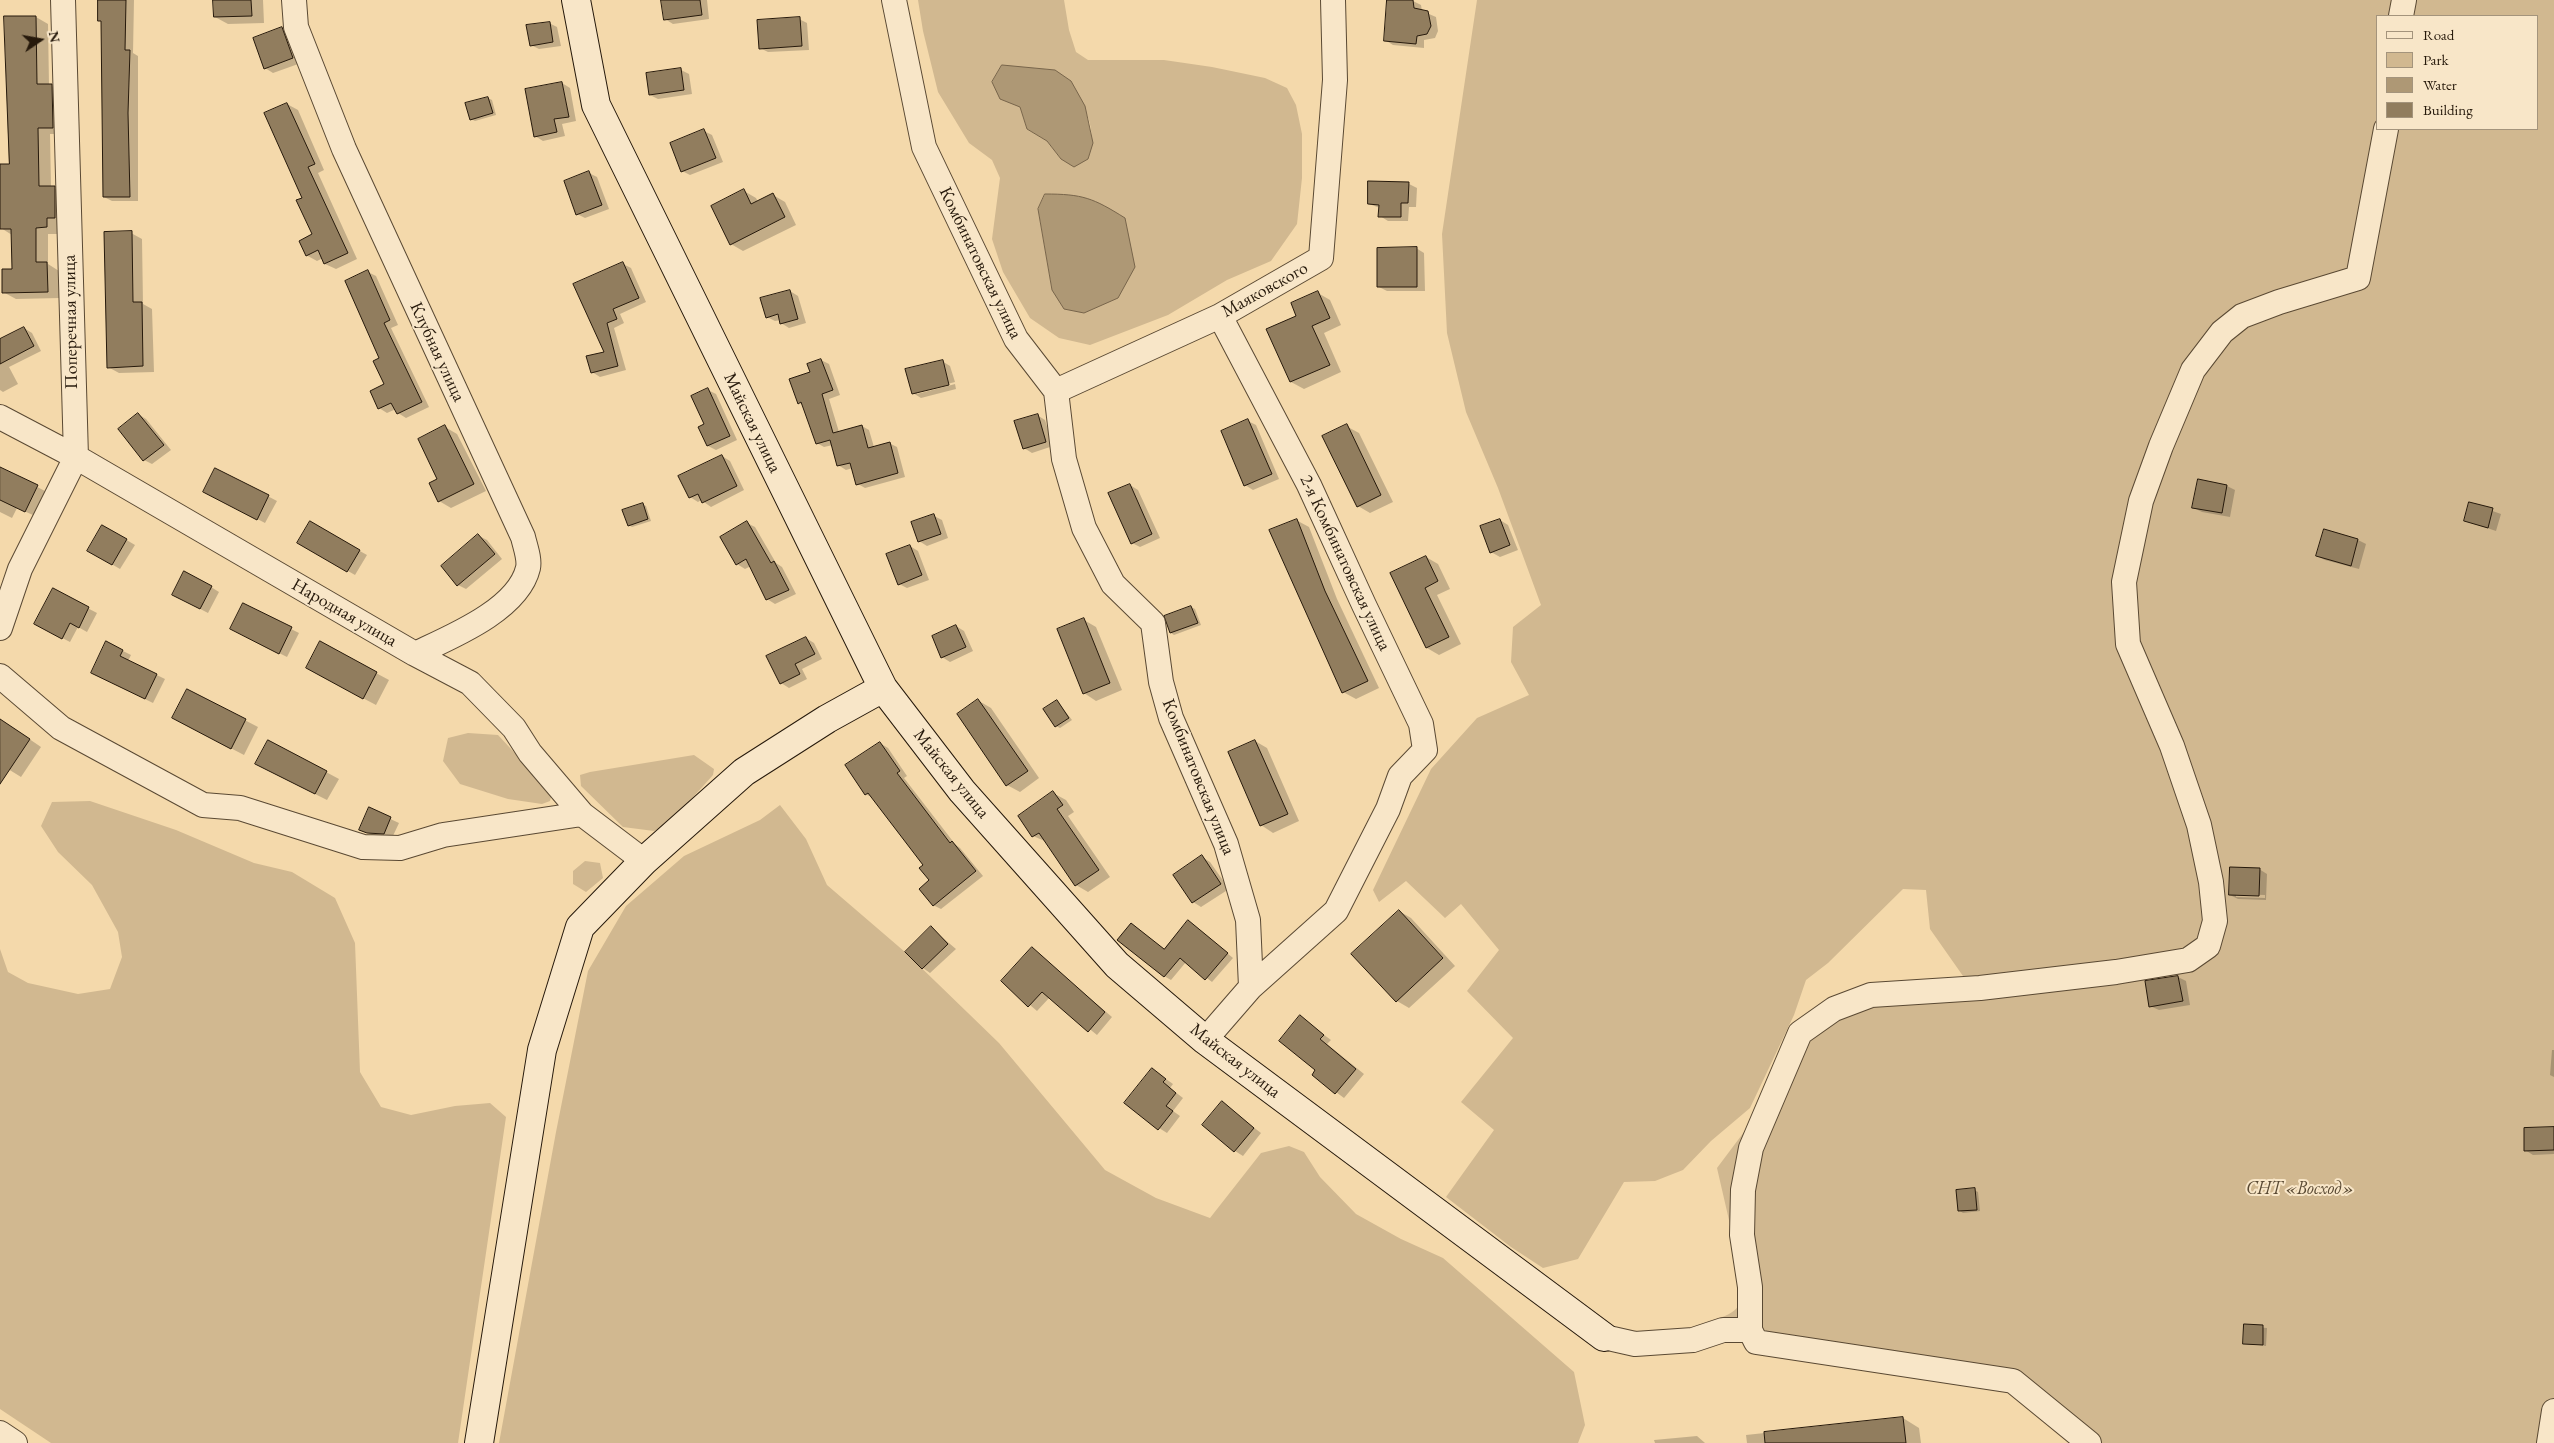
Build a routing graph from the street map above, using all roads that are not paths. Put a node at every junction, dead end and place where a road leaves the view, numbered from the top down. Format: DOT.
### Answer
graph roads {
  1 [pos="63,0"];
  2 [pos="294,0"];
  3 [pos="576,0"];
  4 [pos="894,0"];
  5 [pos="1334,0"];
  6 [pos="2404,0"];
  7 [pos="2402,15"];
  8 [pos="2386,130"];
  9 [pos="1220,316"];
  10 [pos="1056,391"];
  11 [pos="0,417"];
  12 [pos="76,457"];
  13 [pos="0,628"];
  14 [pos="415,654"];
  15 [pos="0,676"];
  16 [pos="883,688"];
  17 [pos="582,814"];
  18 [pos="644,861"];
  19 [pos="1251,987"];
  20 [pos="1205,1040"];
  21 [pos="1750,1330"];
  22 [pos="1604,1337"];
  23 [pos="2554,1411"];
  24 [pos="0,1433"];
  25 [pos="15,1443"];
  26 [pos="479,1443"];
  27 [pos="2089,1443"];
  28 [pos="2549,1443"];
  1 -- 12 [label="street, Поперечная улица"];
  2 -- 14 [label="street, Клубная улица"];
  3 -- 16 [label="street, Майская улица"];
  4 -- 10 [label="street, Комбинатовская улица"];
  5 -- 9 [label="street, Маяковского"];
  6 -- 7 [label="street"];
  8 -- 21 [label="street"];
  9 -- 10 [label="street, Маяковского"];
  9 -- 19 [label="street, 2-я Комбинатовская улица"];
  10 -- 19 [label="street, Комбинатовская улица"];
  11 -- 12 [label="street, Народная улица"];
  12 -- 13 [label="street, Поперечная улица"];
  12 -- 14 [label="street, Народная улица"];
  14 -- 17 [label="street, Народная улица"];
  15 -- 17 [label="street"];
  16 -- 18 [label="street"];
  16 -- 20 [label="street, Майская улица"];
  17 -- 18 [label="street, Народная улица"];
  18 -- 26 [label="street"];
  19 -- 20 [label="street"];
  20 -- 22 [label="street, Майская улица"];
  21 -- 22 [label="street"];
  21 -- 27 [label="street"];
  23 -- 28 [label="street"];
  24 -- 25 [label="street"];
}
